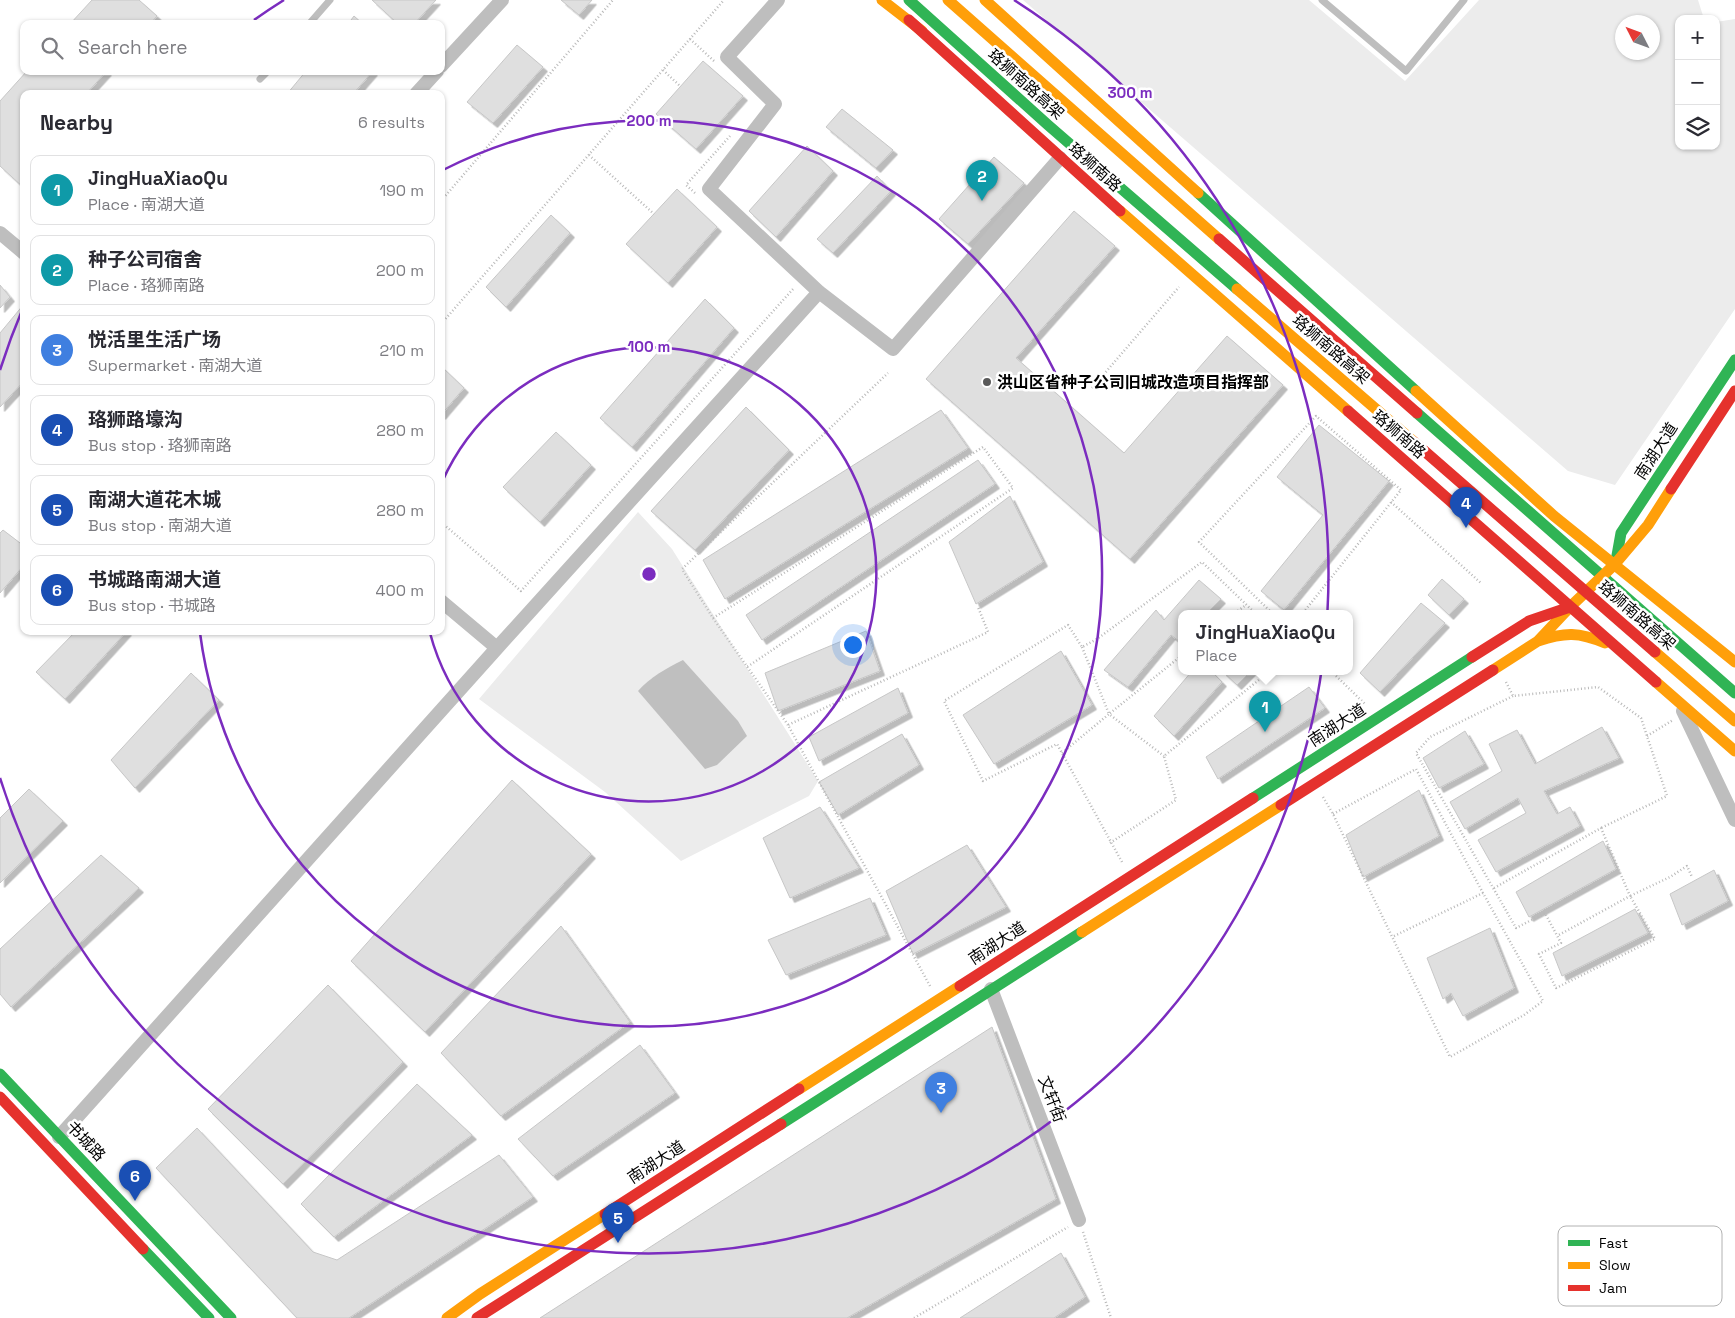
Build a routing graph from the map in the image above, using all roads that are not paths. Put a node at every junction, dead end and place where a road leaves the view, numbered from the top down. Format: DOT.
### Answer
graph roads {
  1 [pos="330,0"];
  2 [pos="502,0"];
  3 [pos="778,0"];
  4 [pos="882,0"];
  5 [pos="886,0"];
  6 [pos="909,0"];
  7 [pos="948,0"];
  8 [pos="985,0"];
  9 [pos="1322,0"];
  10 [pos="1464,0"];
  11 [pos="312,20"];
  12 [pos="445,62"];
  13 [pos="264,75"];
  14 [pos="433,75"];
  15 [pos="260,79"];
  16 [pos="420,90"];
  17 [pos="1048,125"];
  18 [pos="1060,158"];
  19 [pos="0,233"];
  20 [pos="20,250"];
  21 [pos="819,292"];
  22 [pos="1735,360"];
  23 [pos="1735,391"];
  24 [pos="1554,516"];
  25 [pos="1622,533"];
  26 [pos="1594,534"];
  27 [pos="1607,534"];
  28 [pos="1615,564"];
  29 [pos="1533,574"];
  30 [pos="445,604"];
  31 [pos="1570,607"];
  32 [pos="1528,621"];
  33 [pos="1538,641"];
  34 [pos="498,648"];
  35 [pos="1616,648"];
  36 [pos="1735,662"];
  37 [pos="1735,693"];
  38 [pos="1682,708"];
  39 [pos="1735,721"];
  40 [pos="1735,751"];
  41 [pos="1735,820"];
  42 [pos="991,989"];
  43 [pos="0,1074"];
  44 [pos="0,1097"];
  45 [pos="59,1137"];
  46 [pos="1079,1220"];
  47 [pos="209,1318"];
  48 [pos="231,1318"];
  49 [pos="447,1318"];
  50 [pos="477,1318"];
  1 -- 11 [label="lane"];
  2 -- 12 [label="street"];
  3 -- 21 [label="street"];
  4 -- 17 [label="main road"];
  5 -- 18 [label="main road, 珞狮南路"];
  6 -- 17 [label="main road, 珞狮南路高架"];
  7 -- 37 [label="main road, 珞狮南路高架"];
  8 -- 24 [label="main road"];
  9 -- 10 [label="lane"];
  13 -- 15 [label="lane"];
  14 -- 16 [label="street"];
  17 -- 39 [label="main road, 珞狮南路高架"];
  18 -- 21 [label="street"];
  18 -- 29 [label="main road, 珞狮南路"];
  19 -- 20 [label="street"];
  21 -- 34 [label="street"];
  22 -- 25 [label="main road, 南湖大道"];
  23 -- 28 [label="main road, 南湖大道"];
  24 -- 26 [label="main road"];
  24 -- 28 [label="main road"];
  25 -- 27 [label="main road"];
  25 -- 28 [label="main road, 南湖大道"];
  28 -- 31 [label="main road, 南湖大道"];
  28 -- 36 [label="main road"];
  29 -- 31 [label="main road, 珞狮南路"];
  29 -- 32 [label="main road"];
  30 -- 34 [label="street"];
  31 -- 32 [label="main road, 南湖大道"];
  31 -- 33 [label="main road, 南湖大道"];
  31 -- 35 [label="main road, 珞狮南路"];
  32 -- 49 [label="main road, 南湖大道"];
  33 -- 35 [label="main road"];
  33 -- 42 [label="main road, 南湖大道"];
  34 -- 45 [label="street"];
  35 -- 38 [label="main road, 珞狮南路"];
  38 -- 40 [label="main road, 珞狮南路"];
  38 -- 41 [label="street"];
  42 -- 46 [label="street, 文轩街"];
  42 -- 50 [label="main road, 南湖大道"];
  43 -- 45 [label="main road, 书城路"];
  44 -- 47 [label="main road, 书城路"];
  45 -- 48 [label="main road, 书城路"];
}
